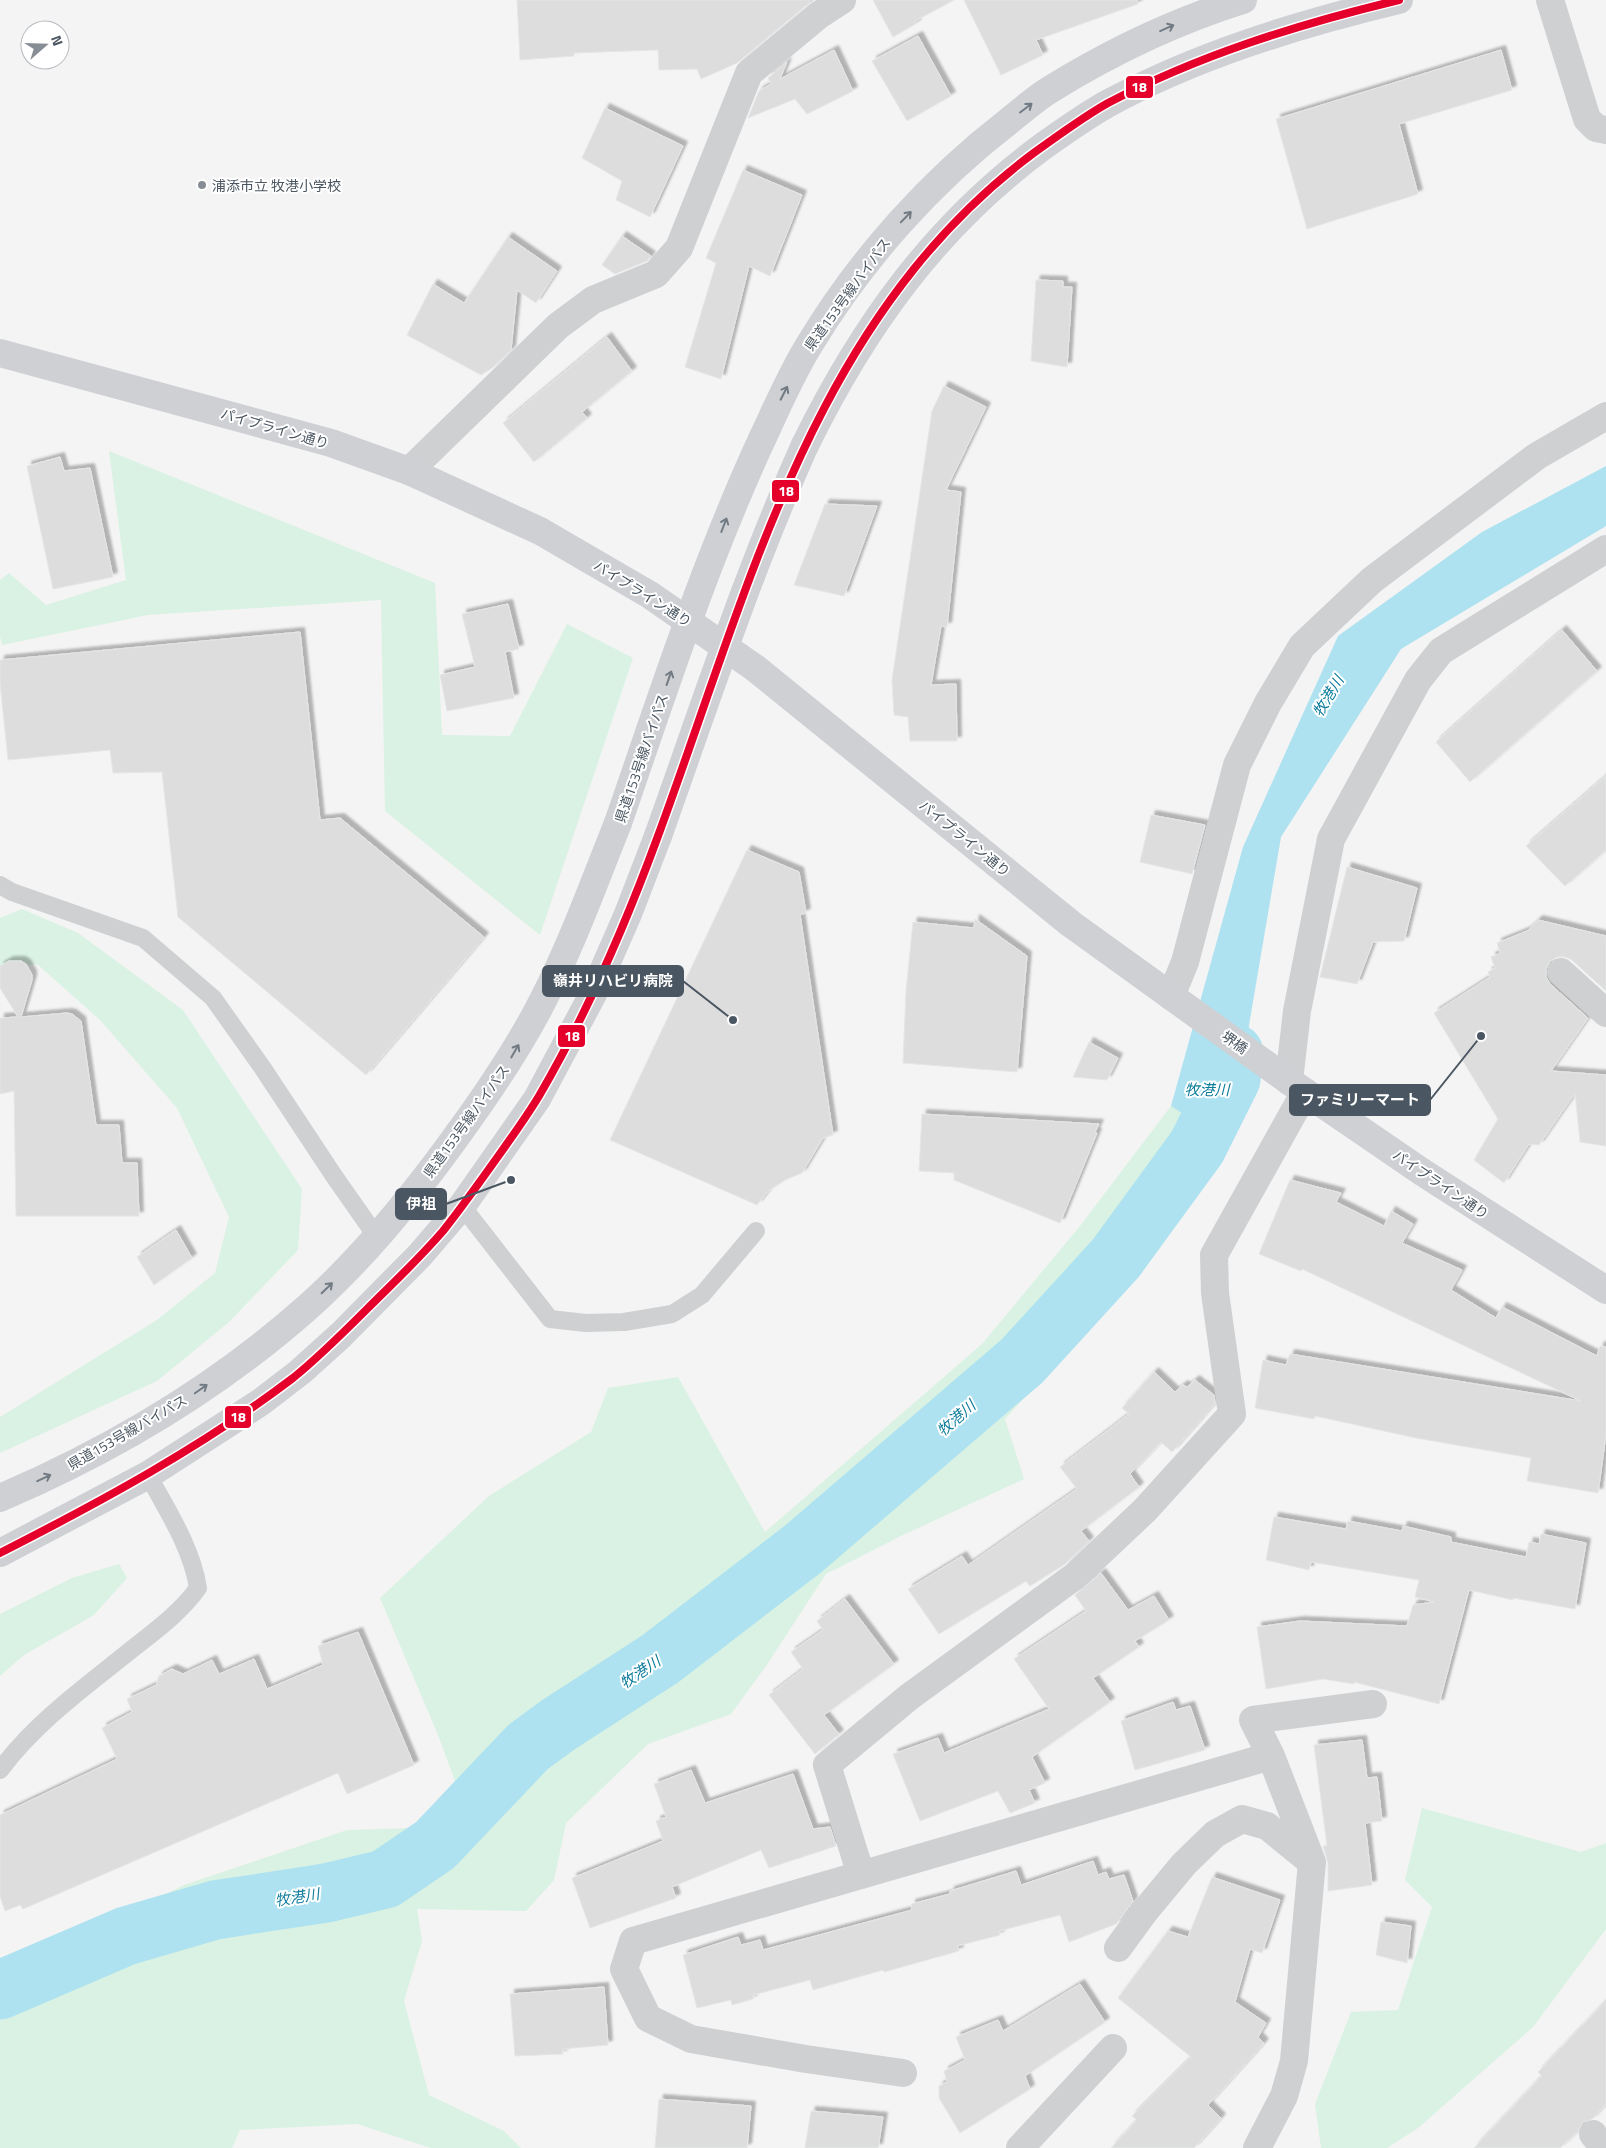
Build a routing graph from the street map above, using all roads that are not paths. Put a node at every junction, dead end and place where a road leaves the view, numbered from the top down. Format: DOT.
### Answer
graph roads {
  1 [pos="1243,0"];
  2 [pos="1399,0"];
  3 [pos="1550,0"];
  4 [pos="840,1"];
  5 [pos="1606,130"];
  6 [pos="0,353"];
  7 [pos="1606,416"];
  8 [pos="410,470"];
  9 [pos="1606,549"];
  10 [pos="0,886"];
  11 [pos="1561,972"];
  12 [pos="1181,1004"];
  13 [pos="1606,1013"];
  14 [pos="1291,1082"];
  15 [pos="462,1206"];
  16 [pos="756,1231"];
  17 [pos="376,1236"];
  18 [pos="1605,1287"];
  19 [pos="148,1475"];
  20 [pos="0,1498"];
  21 [pos="0,1553"];
  22 [pos="1373,1704"];
  23 [pos="1270,1756"];
  24 [pos="0,1770"];
  25 [pos="1312,1862"];
  26 [pos="861,1875"];
  27 [pos="1118,1948"];
  28 [pos="1113,2048"];
  29 [pos="903,2073"];
  30 [pos="1020,2148"];
  31 [pos="1257,2148"];
  17 -- 1 [label="main road, 県道153号線バイパス, one-way, bridge"];
  2 -- 15 [label="main road, bridge"];
  3 -- 5 [label="street"];
  4 -- 8 [label="street"];
  6 -- 8 [label="main road, パイプライン通り"];
  7 -- 12 [label="street"];
  8 -- 12 [label="main road, パイプライン通り"];
  9 -- 14 [label="street"];
  10 -- 17 [label="lane"];
  11 -- 13 [label="street"];
  12 -- 14 [label="main road, 堺橋"];
  14 -- 18 [label="main road, パイプライン通り"];
  14 -- 26 [label="street"];
  15 -- 16 [label="lane"];
  15 -- 19 [label="main road"];
  20 -- 17 [label="main road, 県道153号線バイパス, one-way"];
  19 -- 21 [label="main road"];
  19 -- 24 [label="lane"];
  22 -- 23 [label="street"];
  23 -- 25 [label="street"];
  23 -- 26 [label="street"];
  25 -- 27 [label="street"];
  25 -- 31 [label="street"];
  26 -- 29 [label="street"];
  28 -- 30 [label="street"];
}
